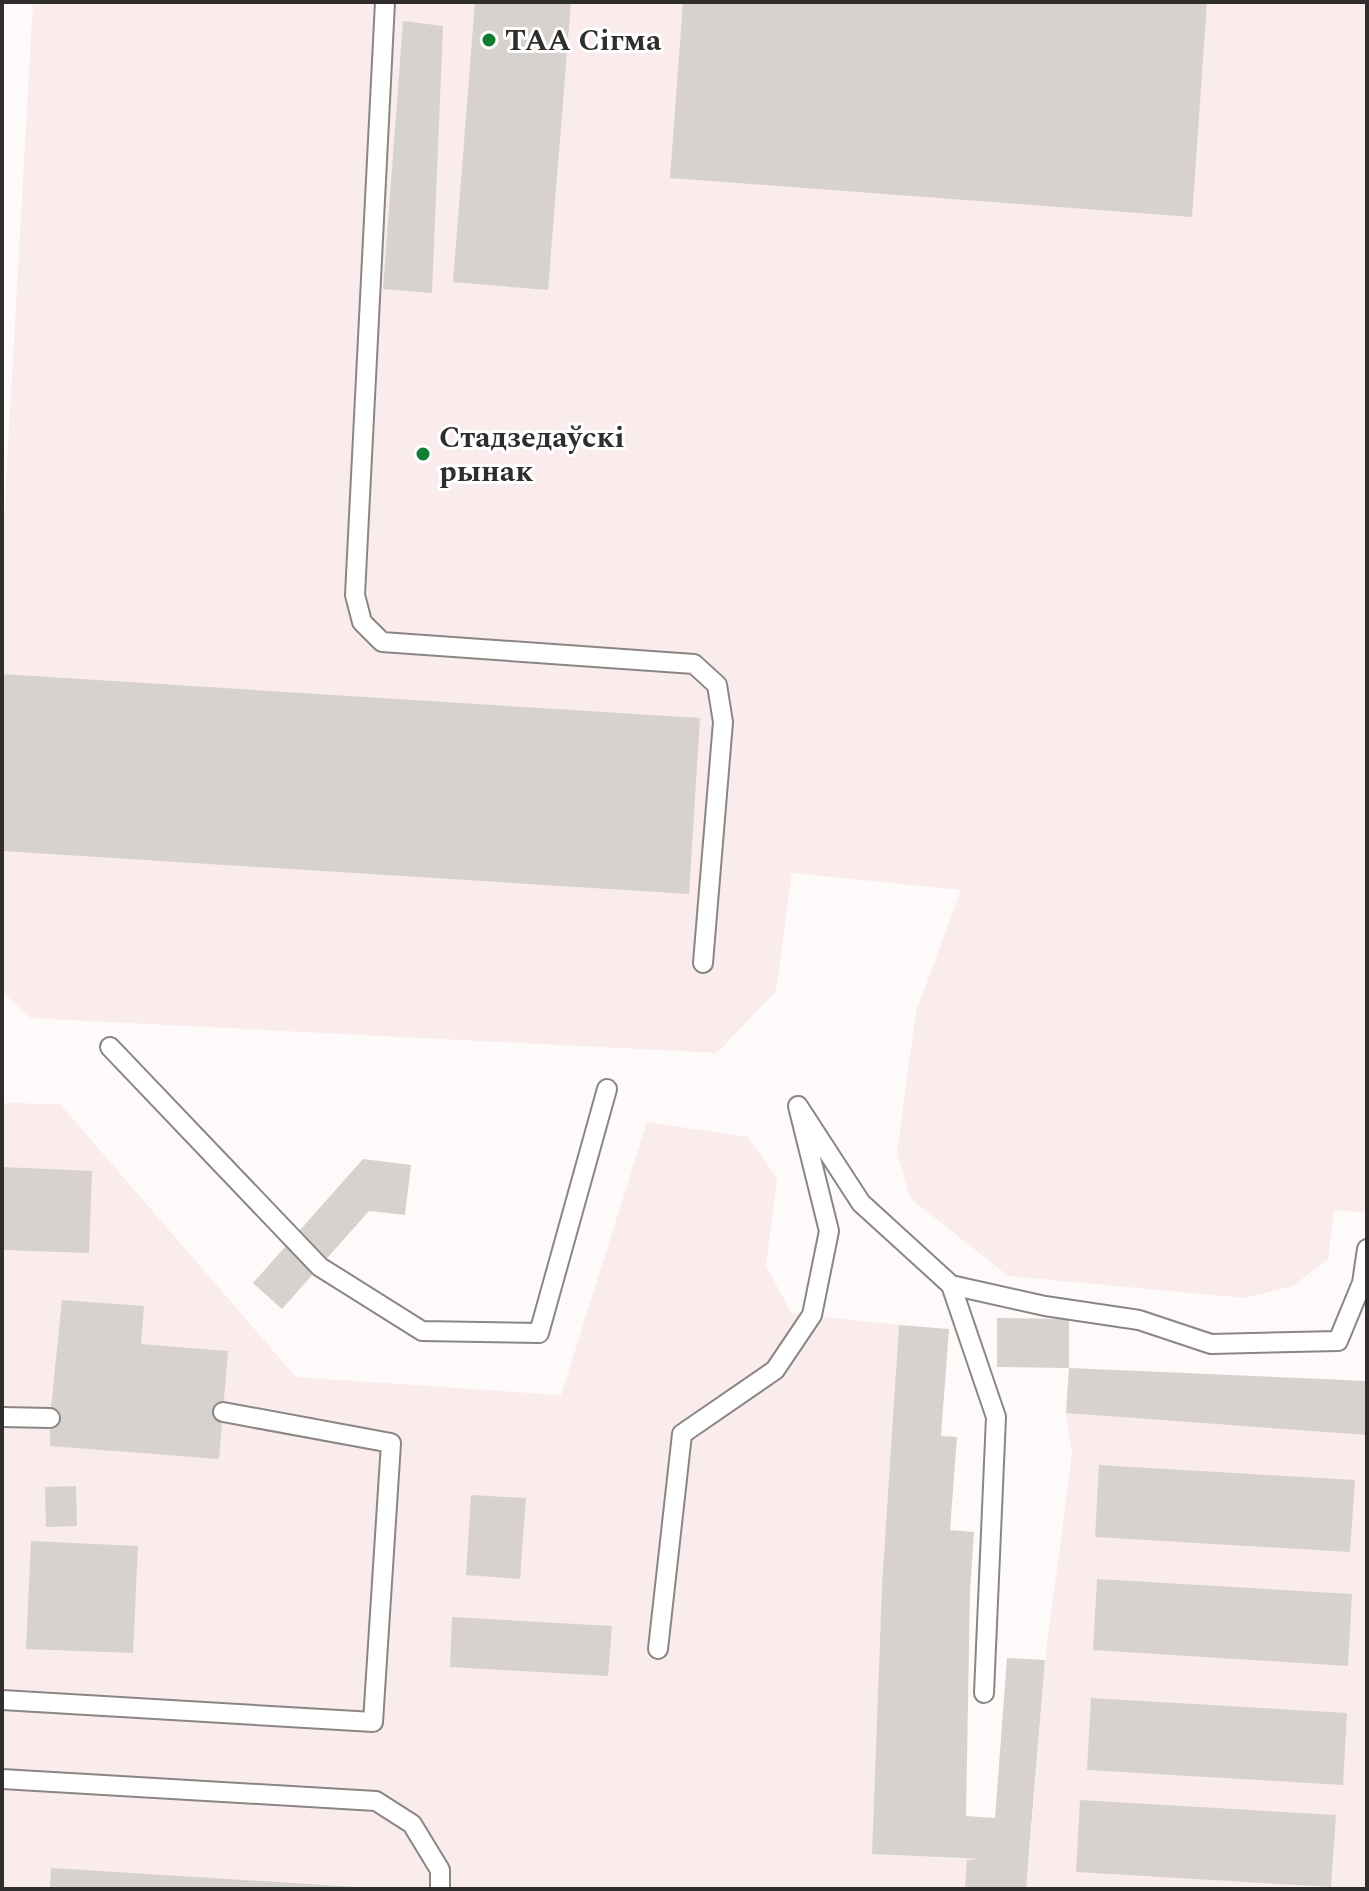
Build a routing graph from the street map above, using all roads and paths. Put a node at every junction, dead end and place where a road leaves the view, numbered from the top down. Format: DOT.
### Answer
graph roads {
  1 [pos="385,2"];
  2 [pos="703,963"];
  3 [pos="110,1047"];
  4 [pos="607,1089"];
  5 [pos="1367,1249"];
  6 [pos="951,1285"];
  7 [pos="223,1412"];
  8 [pos="2,1417"];
  9 [pos="50,1418"];
  10 [pos="658,1649"];
  11 [pos="984,1693"];
  12 [pos="2,1700"];
  13 [pos="2,1779"];
  14 [pos="440,1889"];
  1 -- 2 [label="lane"];
  3 -- 4 [label="lane"];
  5 -- 6 [label="lane"];
  6 -- 10 [label="lane"];
  6 -- 11 [label="lane"];
  7 -- 12 [label="lane"];
  8 -- 9 [label="lane"];
  13 -- 14 [label="lane"];
}
